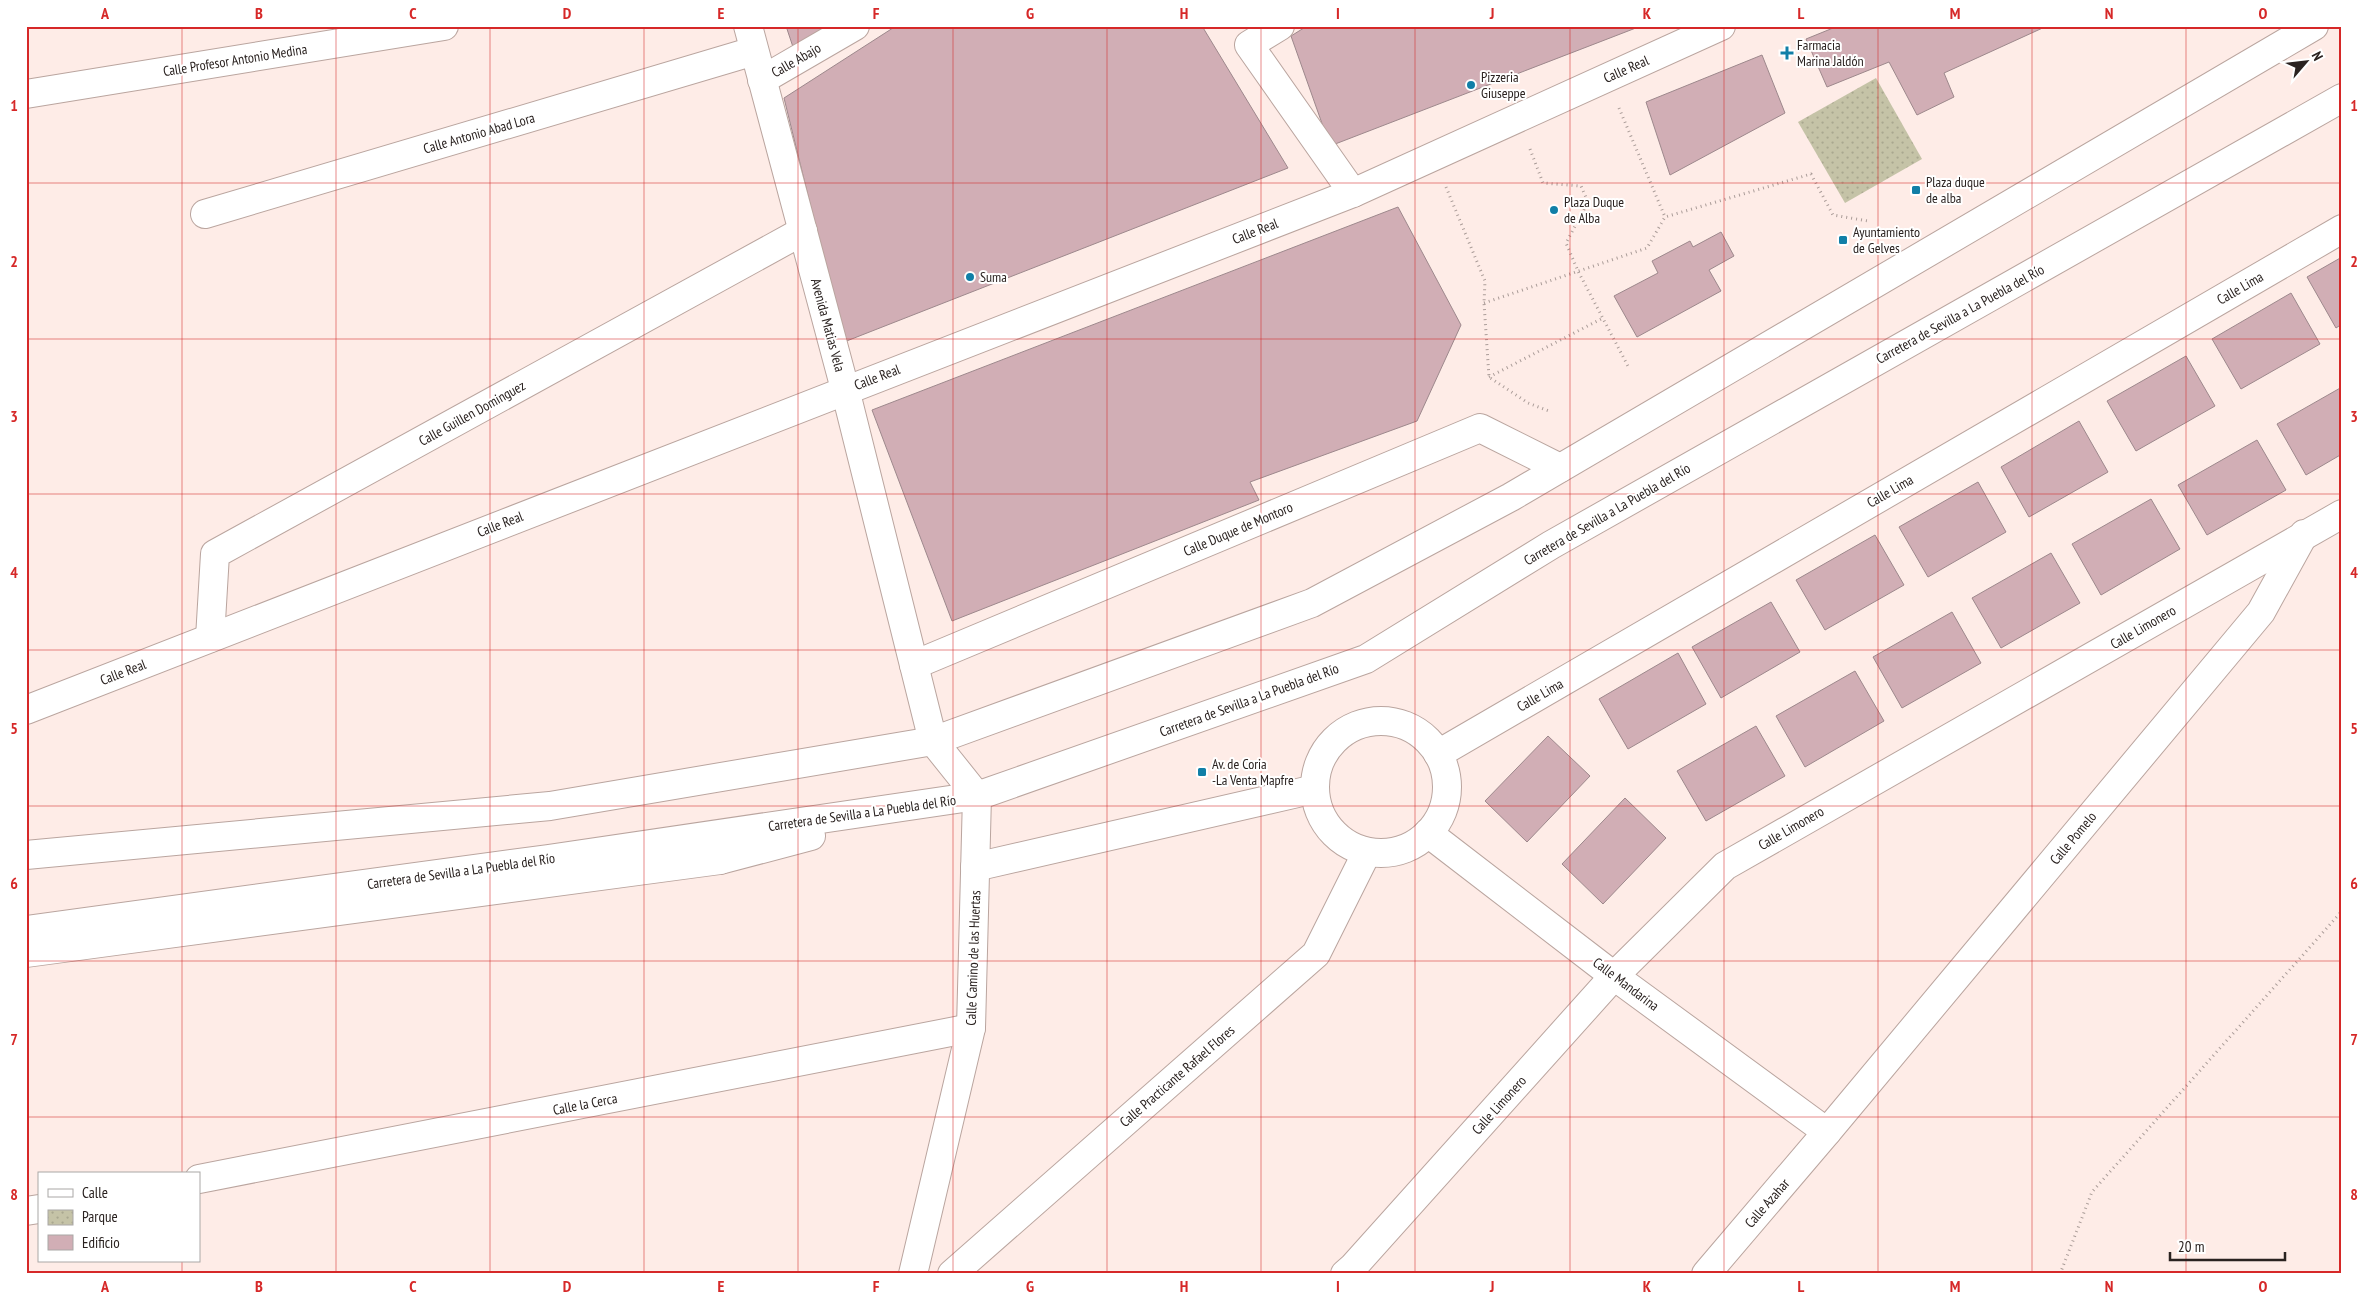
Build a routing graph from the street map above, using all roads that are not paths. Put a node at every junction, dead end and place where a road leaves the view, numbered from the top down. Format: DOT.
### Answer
graph roads {
  1 [pos="444,26"];
  2 [pos="856,26"];
  3 [pos="1280,26"];
  4 [pos="1721,26"];
  5 [pos="2314,26"];
  6 [pos="751,39"];
  7 [pos="762,80"];
  8 [pos="26,94"];
  9 [pos="2342,98"];
  10 [pos="1353,193"];
  11 [pos="205,214"];
  12 [pos="2342,228"];
  13 [pos="803,231"];
  14 [pos="845,389"];
  15 [pos="1560,468"];
  16 [pos="2342,514"];
  17 [pos="2304,534"];
  18 [pos="210,638"];
  19 [pos="914,665"];
  20 [pos="26,710"];
  21 [pos="933,741"];
  22 [pos="1438,754"];
  23 [pos="1315,789"];
  24 [pos="977,796"];
  25 [pos="937,802"];
  26 [pos="1428,833"];
  27 [pos="1367,852"];
  28 [pos="26,854"];
  29 [pos="975,867"];
  30 [pos="26,930"];
  31 [pos="26,953"];
  32 [pos="1614,976"];
  33 [pos="971,1028"];
  34 [pos="1827,1132"];
  35 [pos="200,1179"];
  36 [pos="913,1274"];
  37 [pos="952,1274"];
  38 [pos="1344,1274"];
  39 [pos="1706,1274"];
  1 -- 8 [label="street, Calle Profesor Antonio Medina"];
  2 -- 7 [label="street, Calle Abajo"];
  3 -- 10 [label="street"];
  4 -- 10 [label="street, Calle Real"];
  5 -- 15 [label="street"];
  6 -- 7 [label="street, Avenida Matias Vela"];
  6 -- 11 [label="street, Calle Antonio Abad Lora"];
  7 -- 13 [label="street, Avenida Matias Vela"];
  9 -- 24 [label="street, Carretera de Sevilla a La Puebla del Río"];
  10 -- 14 [label="street, Calle Real"];
  12 -- 22 [label="street, Calle Lima"];
  13 -- 14 [label="street, Avenida Matias Vela"];
  13 -- 18 [label="street, Calle Guillen Dominguez"];
  14 -- 18 [label="street, Calle Real"];
  14 -- 19 [label="street, Avenida Matias Vela"];
  15 -- 19 [label="street, Calle Duque de Montoro"];
  15 -- 21 [label="street"];
  16 -- 17 [label="street, Calle Limonero"];
  17 -- 32 [label="street, Calle Limonero"];
  17 -- 34 [label="street, Calle Pomelo"];
  18 -- 20 [label="street, Calle Real"];
  19 -- 21 [label="street, Avenida Matias Vela"];
  21 -- 24 [label="street"];
  21 -- 28 [label="street"];
  22 -- 23 [label="street"];
  22 -- 26 [label="street"];
  23 -- 27 [label="street"];
  23 -- 29 [label="street"];
  24 -- 25 [label="street, Carretera de Sevilla a La Puebla del Río"];
  24 -- 29 [label="street, Calle Camino de las Huertas"];
  25 -- 30 [label="street, Carretera de Sevilla a La Puebla del Río"];
  25 -- 31 [label="street"];
  26 -- 27 [label="street"];
  26 -- 32 [label="street, Calle Mandarina"];
  27 -- 37 [label="street, Calle Practicante Rafael Flores"];
  29 -- 33 [label="street, Calle Camino de las Huertas"];
  32 -- 34 [label="street, Calle Mandarina"];
  32 -- 38 [label="street, Calle Limonero"];
  33 -- 35 [label="street, Calle la Cerca"];
  33 -- 36 [label="street, Calle Camino de las Huertas"];
  34 -- 39 [label="street, Calle Azahar"];
}
